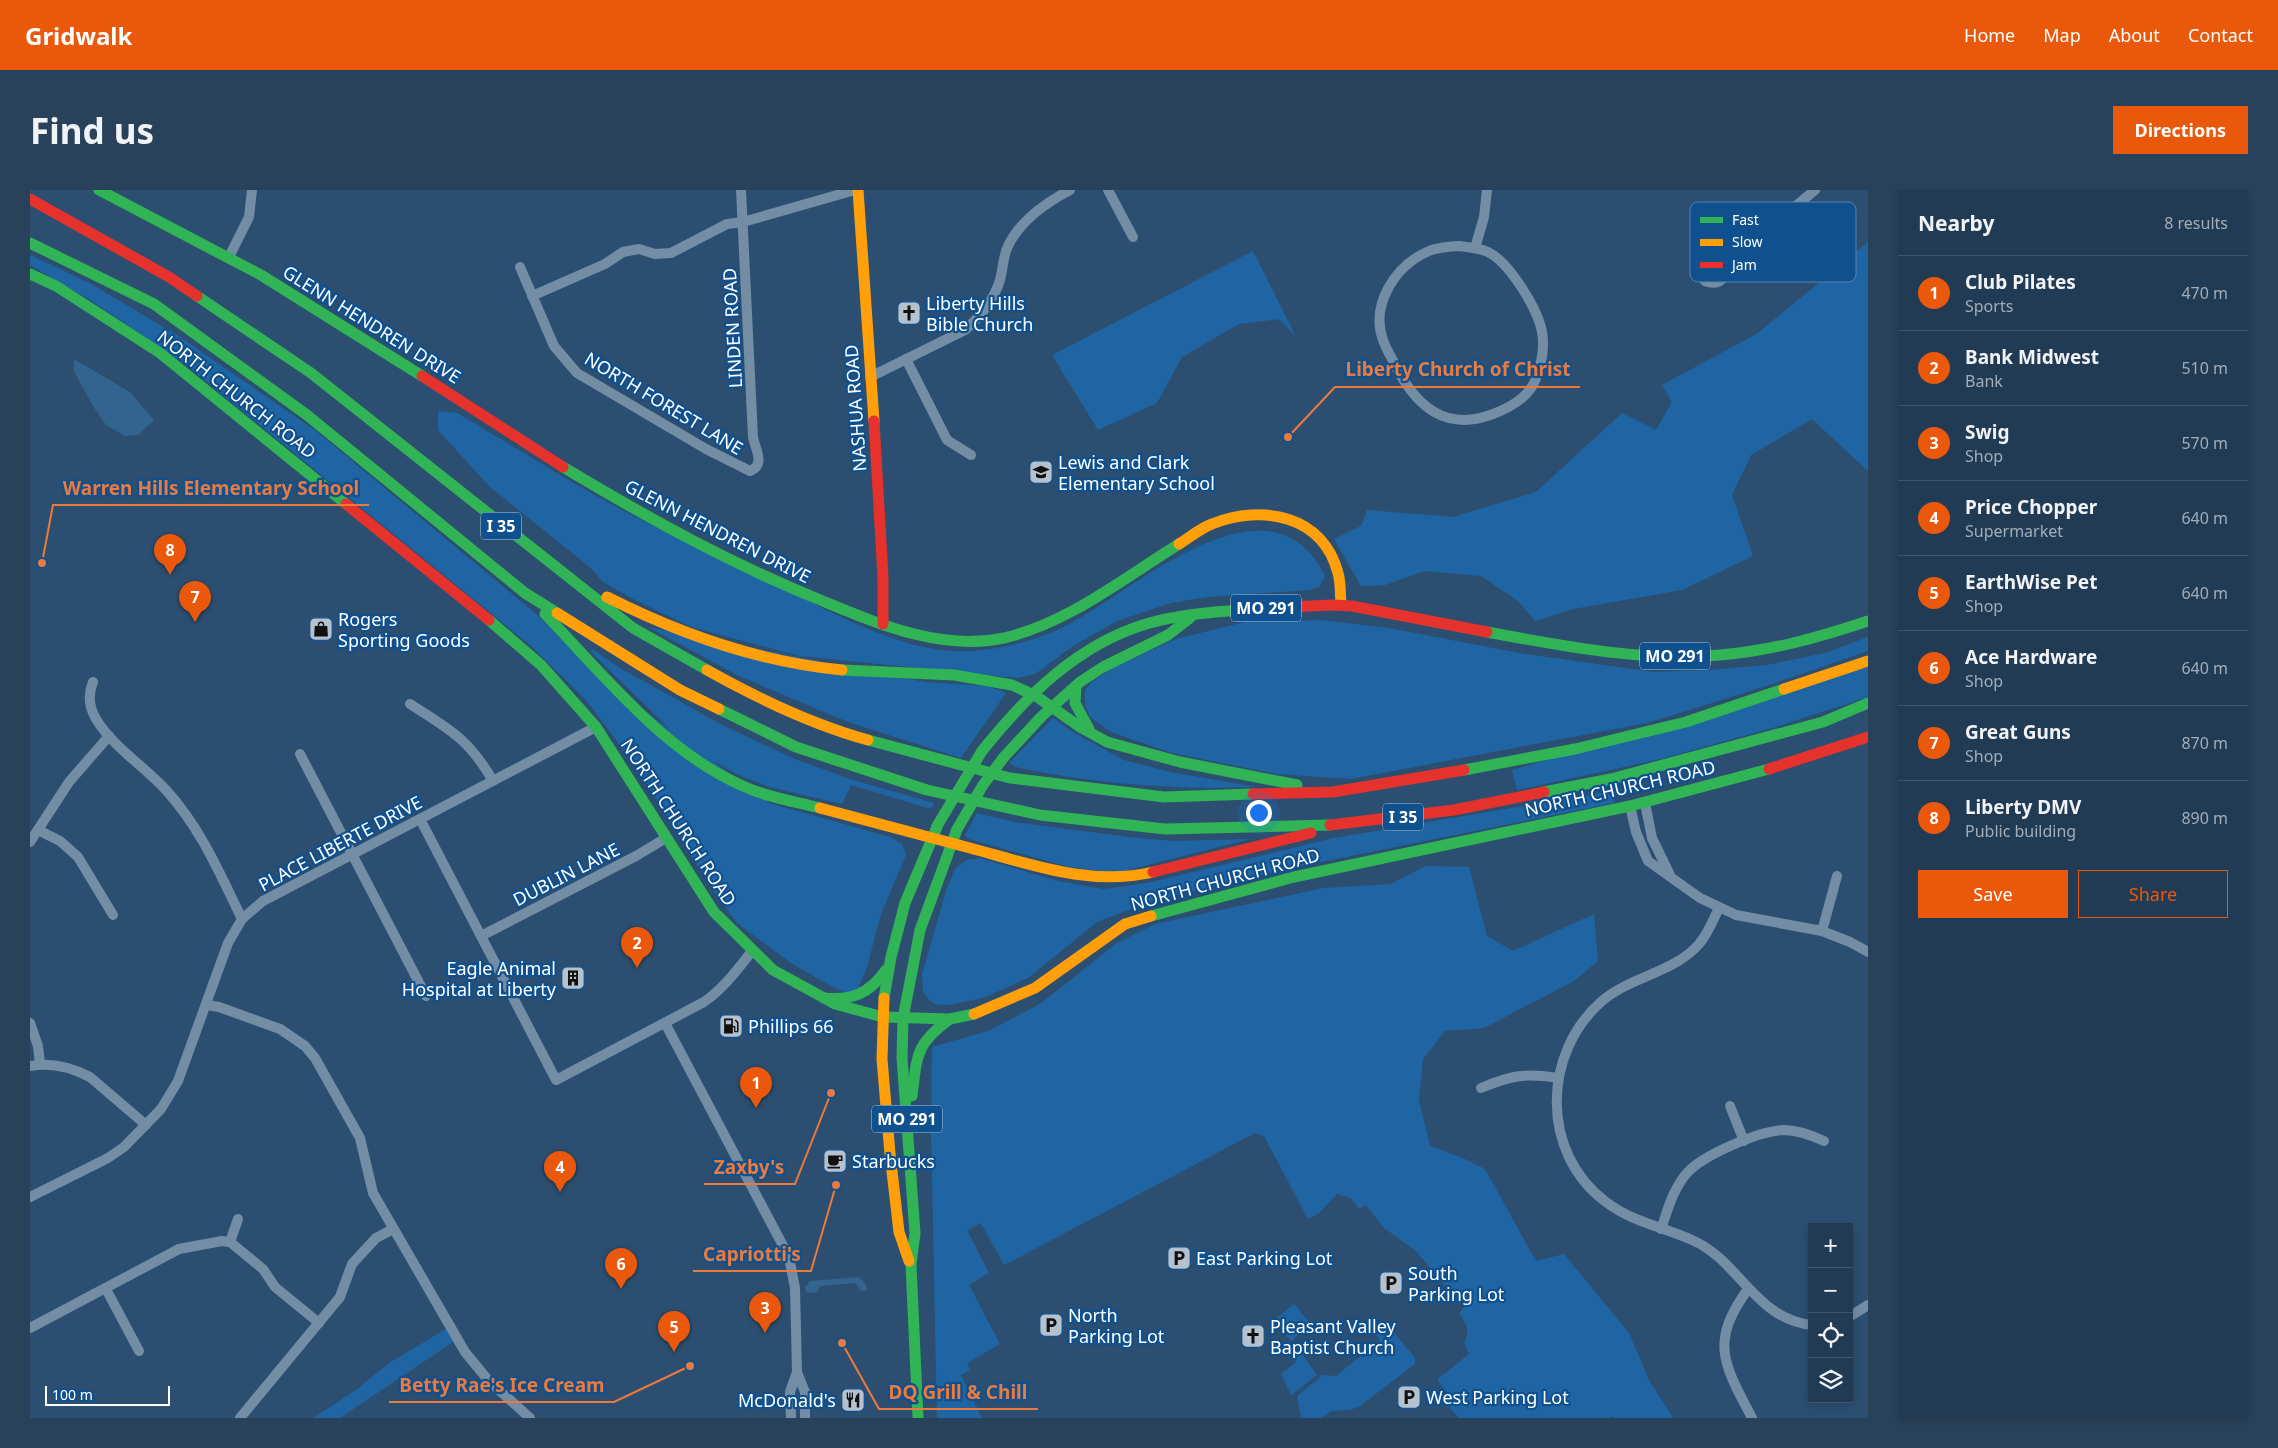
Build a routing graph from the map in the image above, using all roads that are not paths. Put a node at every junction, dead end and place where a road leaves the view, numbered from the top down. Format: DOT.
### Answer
graph roads {
  1 [pos="99,190"];
  2 [pos="252,190"];
  3 [pos="741,190"];
  4 [pos="857,190"];
  5 [pos="1070,190"];
  6 [pos="1108,190"];
  7 [pos="1487,190"];
  8 [pos="1815,190"];
  9 [pos="30,199"];
  10 [pos="1801,202"];
  11 [pos="743,222"];
  12 [pos="1133,237"];
  13 [pos="30,242"];
  14 [pos="1475,248"];
  15 [pos="229,257"];
  16 [pos="520,267"];
  17 [pos="30,274"];
  18 [pos="532,296"];
  19 [pos="906,359"];
  20 [pos="870,377"];
  21 [pos="971,455"];
  22 [pos="759,464"];
  23 [pos="562,573"];
  24 [pos="525,593"];
  25 [pos="1341,604"];
  26 [pos="1192,616"];
  27 [pos="1868,621"];
  28 [pos="883,624"];
  29 [pos="1868,661"];
  30 [pos="93,682"];
  31 [pos="1076,686"];
  32 [pos="1031,694"];
  33 [pos="1868,703"];
  34 [pos="410,704"];
  35 [pos="1051,707"];
  36 [pos="596,727"];
  37 [pos="1092,734"];
  38 [pos="109,736"];
  39 [pos="1868,737"];
  40 [pos="300,754"];
  41 [pos="493,781"];
  42 [pos="1333,792"];
  43 [pos="1644,803"];
  44 [pos="1630,806"];
  45 [pos="420,819"];
  46 [pos="1344,826"];
  47 [pos="38,830"];
  48 [pos="954,836"];
  49 [pos="666,838"];
  50 [pos="932,838"];
  51 [pos="30,842"];
  52 [pos="351,854"];
  53 [pos="1670,876"];
  54 [pos="1837,876"];
  55 [pos="1718,908"];
  56 [pos="112,914"];
  57 [pos="242,919"];
  58 [pos="1822,931"];
  59 [pos="481,936"];
  60 [pos="752,951"];
  61 [pos="1868,952"];
  62 [pos="890,964"];
  63 [pos="426,996"];
  64 [pos="824,998"];
  65 [pos="206,1004"];
  66 [pos="883,1017"];
  67 [pos="903,1018"];
  68 [pos="950,1019"];
  69 [pos="30,1023"];
  70 [pos="665,1023"];
  71 [pos="35,1065"];
  72 [pos="1558,1078"];
  73 [pos="1481,1088"];
  74 [pos="1730,1106"];
  75 [pos="908,1123"];
  76 [pos="146,1125"];
  77 [pos="1744,1141"];
  78 [pos="1824,1141"];
  79 [pos="30,1198"];
  80 [pos="238,1219"];
  81 [pos="393,1229"];
  82 [pos="1661,1229"];
  83 [pos="230,1242"];
  84 [pos="911,1265"];
  85 [pos="106,1289"];
  86 [pos="1748,1289"];
  87 [pos="1868,1305"];
  88 [pos="1853,1314"];
  89 [pos="319,1323"];
  90 [pos="1808,1324"];
  91 [pos="30,1328"];
  92 [pos="139,1351"];
  93 [pos="798,1372"];
  94 [pos="240,1418"];
  95 [pos="530,1418"];
  96 [pos="791,1418"];
  97 [pos="805,1418"];
  98 [pos="918,1418"];
  99 [pos="1752,1418"];
  1 -- 15 [label="main road, GLENN HENDREN DRIVE"];
  2 -- 15 [label="street"];
  3 -- 11 [label="street, LINDEN ROAD"];
  4 -- 11 [label="street"];
  4 -- 20 [label="main road, NASHUA ROAD"];
  5 -- 19 [label="street"];
  6 -- 12 [label="street"];
  7 -- 14 [label="street"];
  8 -- 10 [label="street"];
  9 -- 23 [label="main road, I 35"];
  11 -- 18 [label="street"];
  11 -- 22 [label="street, LINDEN ROAD"];
  13 -- 24 [label="main road, I 35"];
  14 -- 14 [label="street"];
  15 -- 28 [label="main road, GLENN HENDREN DRIVE"];
  16 -- 18 [label="street, NORTH FOREST LANE"];
  17 -- 36 [label="main road, NORTH CHURCH ROAD"];
  18 -- 22 [label="street, NORTH FOREST LANE"];
  19 -- 20 [label="street"];
  19 -- 21 [label="street"];
  20 -- 28 [label="main road, NASHUA ROAD"];
  23 -- 32 [label="main road"];
  23 -- 42 [label="main road, I 35"];
  24 -- 46 [label="main road, I 35"];
  24 -- 50 [label="main road"];
  25 -- 26 [label="main road, MO 291"];
  25 -- 27 [label="main road, MO 291"];
  25 -- 28 [label="main road, GLENN HENDREN DRIVE"];
  26 -- 31 [label="main road, MO 291"];
  26 -- 32 [label="main road, MO 291"];
  29 -- 42 [label="main road, I 35"];
  30 -- 38 [label="street"];
  31 -- 35 [label="main road, MO 291"];
  31 -- 37 [label="main road"];
  32 -- 35 [label="main road"];
  32 -- 50 [label="main road, MO 291, bridge"];
  33 -- 46 [label="main road, I 35"];
  34 -- 41 [label="street"];
  35 -- 37 [label="main road"];
  35 -- 48 [label="main road, MO 291, bridge"];
  36 -- 41 [label="street, PLACE LIBERTE DRIVE"];
  36 -- 49 [label="main road, NORTH CHURCH ROAD"];
  37 -- 42 [label="main road"];
  38 -- 47 [label="street"];
  38 -- 57 [label="street"];
  39 -- 43 [label="main road, NORTH CHURCH ROAD"];
  40 -- 52 [label="street"];
  41 -- 45 [label="street, PLACE LIBERTE DRIVE"];
  43 -- 44 [label="main road, NORTH CHURCH ROAD"];
  43 -- 53 [label="street"];
  44 -- 53 [label="street"];
  44 -- 68 [label="main road, NORTH CHURCH ROAD"];
  45 -- 52 [label="street, PLACE LIBERTE DRIVE"];
  45 -- 59 [label="street"];
  46 -- 48 [label="main road"];
  47 -- 51 [label="street"];
  47 -- 56 [label="street"];
  48 -- 50 [label="main road"];
  48 -- 67 [label="main road, MO 291"];
  49 -- 59 [label="street, DUBLIN LANE"];
  49 -- 60 [label="main road, NORTH CHURCH ROAD"];
  50 -- 62 [label="main road, MO 291"];
  52 -- 57 [label="street, PLACE LIBERTE DRIVE"];
  52 -- 63 [label="street"];
  53 -- 55 [label="street"];
  54 -- 58 [label="street"];
  55 -- 58 [label="street"];
  55 -- 72 [label="street"];
  57 -- 65 [label="street, PLACE LIBERTE DRIVE"];
  58 -- 61 [label="street"];
  59 -- 70 [label="street"];
  60 -- 64 [label="main road, NORTH CHURCH ROAD"];
  60 -- 70 [label="street"];
  62 -- 64 [label="main road"];
  62 -- 66 [label="main road, MO 291"];
  64 -- 66 [label="main road, NORTH CHURCH ROAD"];
  65 -- 76 [label="street, PLACE LIBERTE DRIVE"];
  65 -- 81 [label="street"];
  66 -- 67 [label="main road, NORTH CHURCH ROAD"];
  66 -- 84 [label="main road, MO 291"];
  67 -- 68 [label="main road, NORTH CHURCH ROAD"];
  67 -- 75 [label="main road, MO 291"];
  68 -- 75 [label="main road"];
  69 -- 71 [label="street"];
  70 -- 93 [label="street"];
  71 -- 76 [label="street"];
  72 -- 73 [label="street"];
  72 -- 82 [label="street"];
  74 -- 77 [label="street"];
  75 -- 84 [label="main road, MO 291"];
  76 -- 79 [label="street, PLACE LIBERTE DRIVE"];
  77 -- 78 [label="street"];
  77 -- 82 [label="street"];
  80 -- 83 [label="street"];
  81 -- 89 [label="street"];
  81 -- 95 [label="street"];
  82 -- 86 [label="street"];
  83 -- 85 [label="street"];
  83 -- 89 [label="street"];
  84 -- 98 [label="main road, MO 291"];
  85 -- 91 [label="street"];
  85 -- 92 [label="street"];
  86 -- 90 [label="street"];
  86 -- 99 [label="street"];
  87 -- 88 [label="street"];
  89 -- 94 [label="street"];
  93 -- 96 [label="street"];
  93 -- 97 [label="street"];
}
